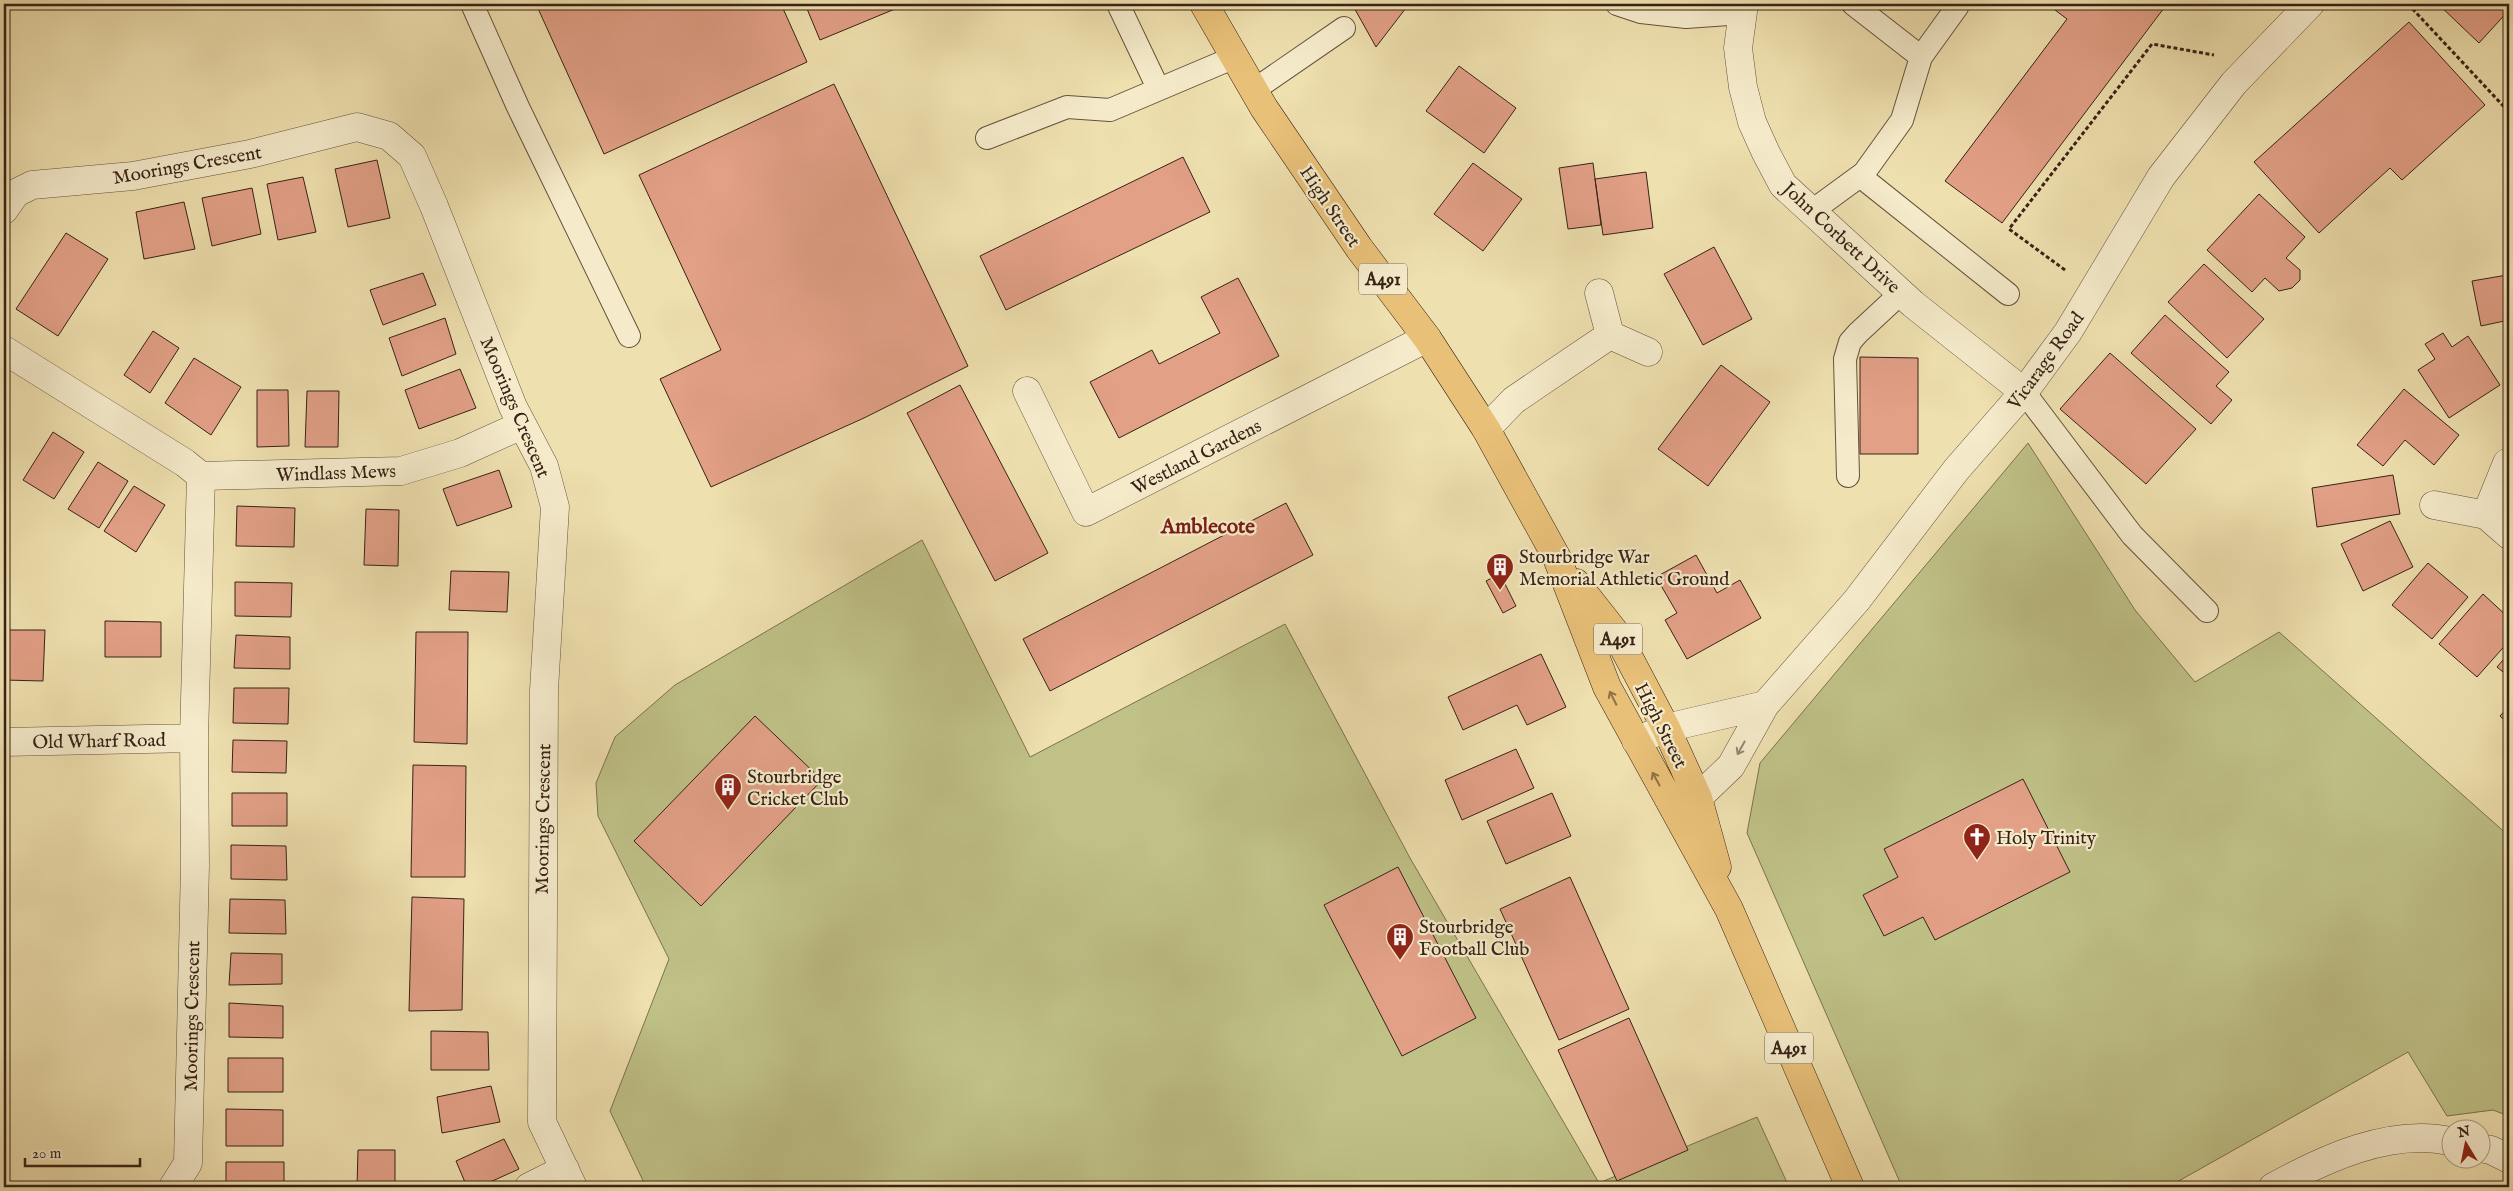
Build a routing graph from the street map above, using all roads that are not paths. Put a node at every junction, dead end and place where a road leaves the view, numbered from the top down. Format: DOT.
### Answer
graph roads {
  1 [pos="472,4"];
  2 [pos="1118,4"];
  3 [pos="1204,4"];
  4 [pos="1617,4"];
  5 [pos="1853,4"];
  6 [pos="1953,4"];
  7 [pos="2310,4"];
  8 [pos="1640,8"];
  9 [pos="1744,8"];
  10 [pos="1344,28"];
  11 [pos="1235,57"];
  12 [pos="1921,57"];
  13 [pos="1158,88"];
  14 [pos="1254,90"];
  15 [pos="987,138"];
  16 [pos="1860,176"];
  17 [pos="4,210"];
  18 [pos="1812,211"];
  19 [pos="1599,293"];
  20 [pos="1901,293"];
  21 [pos="2008,294"];
  22 [pos="1610,335"];
  23 [pos="629,336"];
  24 [pos="1427,338"];
  25 [pos="4,350"];
  26 [pos="1648,352"];
  27 [pos="1027,391"];
  28 [pos="2024,392"];
  29 [pos="522,425"];
  30 [pos="1486,429"];
  31 [pos="2507,463"];
  32 [pos="201,476"];
  33 [pos="1848,476"];
  34 [pos="2434,505"];
  35 [pos="2486,515"];
  36 [pos="2509,535"];
  37 [pos="1557,558"];
  38 [pos="2207,611"];
  39 [pos="1765,706"];
  40 [pos="1666,728"];
  41 [pos="194,738"];
  42 [pos="1636,741"];
  43 [pos="4,742"];
  44 [pos="1698,798"];
  45 [pos="1677,817"];
  46 [pos="1729,909"];
  47 [pos="2440,1138"];
  48 [pos="2490,1150"];
  49 [pos="2509,1159"];
  50 [pos="569,1178"];
  51 [pos="175,1187"];
  52 [pos="529,1187"];
  53 [pos="1850,1187"];
  54 [pos="2273,1187"];
  1 -- 23 [label="lane"];
  2 -- 13 [label="lane"];
  3 -- 11 [label="highway, High Street / A491"];
  4 -- 8 [label="lane"];
  5 -- 12 [label="lane"];
  6 -- 12 [label="lane"];
  7 -- 28 [label="street, Vicarage Road"];
  8 -- 9 [label="lane"];
  9 -- 18 [label="street, John Corbett Drive"];
  10 -- 14 [label="lane"];
  11 -- 13 [label="lane"];
  11 -- 14 [label="highway, High Street / A491"];
  12 -- 16 [label="lane"];
  13 -- 15 [label="lane"];
  14 -- 24 [label="highway, High Street / A491"];
  16 -- 18 [label="lane"];
  16 -- 21 [label="lane"];
  17 -- 29 [label="street, Moorings Crescent"];
  18 -- 20 [label="street, John Corbett Drive"];
  19 -- 22 [label="street"];
  20 -- 28 [label="street, John Corbett Drive"];
  20 -- 33 [label="lane"];
  22 -- 26 [label="street"];
  22 -- 30 [label="street"];
  24 -- 27 [label="street, Westland Gardens"];
  24 -- 30 [label="highway, High Street / A491"];
  25 -- 32 [label="street"];
  28 -- 38 [label="lane"];
  28 -- 39 [label="street, Vicarage Road"];
  29 -- 32 [label="street, Windlass Mews"];
  29 -- 50 [label="street, Moorings Crescent"];
  30 -- 37 [label="highway, High Street / A491"];
  31 -- 35 [label="street"];
  32 -- 41 [label="street, Moorings Crescent"];
  34 -- 35 [label="street"];
  35 -- 36 [label="street"];
  37 -- 40 [label="highway, High Street / A491"];
  42 -- 37 [label="highway, High Street / A491, one-way"];
  39 -- 40 [label="street"];
  39 -- 44 [label="street, Vicarage Road, one-way"];
  40 -- 42 [label="street"];
  40 -- 44 [label="highway, High Street / A491"];
  41 -- 43 [label="street, Old Wharf Road"];
  41 -- 51 [label="street, Moorings Crescent"];
  45 -- 42 [label="highway, High Street / A491, one-way"];
  44 -- 45 [label="street, Vicarage Road"];
  44 -- 46 [label="highway, High Street / A491"];
  45 -- 46 [label="highway, High Street / A491"];
  46 -- 53 [label="highway, High Street / A491"];
  47 -- 54 [label="street"];
  48 -- 49 [label="street"];
  50 -- 52 [label="street"];
}
